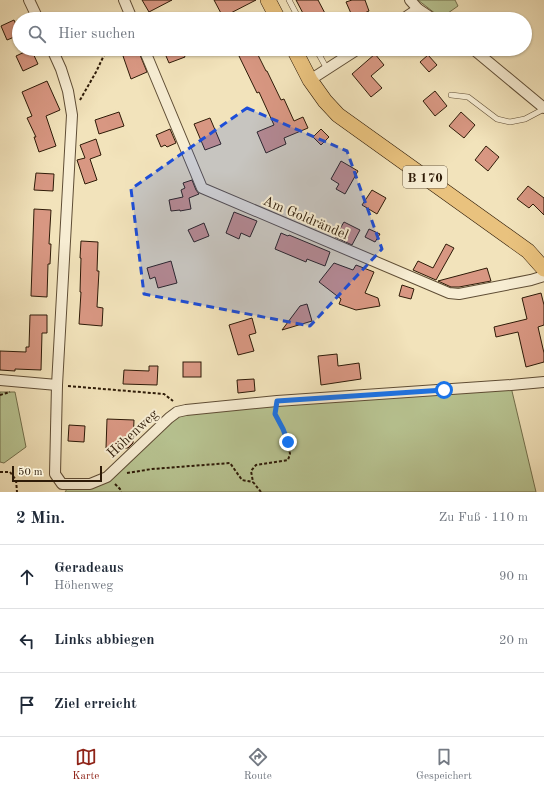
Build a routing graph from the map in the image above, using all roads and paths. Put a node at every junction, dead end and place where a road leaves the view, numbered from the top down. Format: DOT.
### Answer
graph roads {
  1 [pos="29,0"];
  2 [pos="124,0"];
  3 [pos="268,0"];
  4 [pos="289,0"];
  5 [pos="410,0"];
  6 [pos="418,9"];
  7 [pos="35,12"];
  8 [pos="129,12"];
  9 [pos="274,12"];
  10 [pos="295,12"];
  11 [pos="414,12"];
  12 [pos="422,12"];
  13 [pos="55,56"];
  14 [pos="104,56"];
  15 [pos="147,56"];
  16 [pos="298,56"];
  17 [pos="320,56"];
  18 [pos="348,56"];
  19 [pos="481,56"];
  20 [pos="327,70"];
  21 [pos="310,80"];
  22 [pos="451,95"];
  23 [pos="544,108"];
  24 [pos="72,115"];
  25 [pos="544,270"];
  26 [pos="544,276"];
  27 [pos="0,380"];
  28 [pos="544,382"];
  29 [pos="57,386"];
  30 [pos="277,401"];
  31 [pos="186,410"];
  32 [pos="0,472"];
  33 [pos="107,476"];
  34 [pos="253,482"];
  35 [pos="17,492"];
  36 [pos="261,492"];
  1 -- 7 [label="street"];
  2 -- 8 [label="street"];
  3 -- 9 [label="main road"];
  4 -- 10 [label="lane"];
  5 -- 6 [label="street"];
  6 -- 11 [label="street"];
  6 -- 12 [label="street"];
  13 -- 24 [label="street, Höhenweg"];
  14 -- 24 [label="path"];
  15 -- 26 [label="street, Am Goldrändel"];
  16 -- 21 [label="main road, B 170"];
  17 -- 20 [label="lane"];
  18 -- 20 [label="street"];
  19 -- 23 [label="street"];
  20 -- 21 [label="street"];
  21 -- 25 [label="main road, B 170"];
  22 -- 23 [label="lane"];
  24 -- 29 [label="street, Höhenweg"];
  27 -- 29 [label="street"];
  28 -- 30 [label="street, Höhenweg"];
  29 -- 31 [label="path"];
  29 -- 33 [label="street, Höhenweg"];
  30 -- 31 [label="street, Höhenweg"];
  30 -- 34 [label="path"];
  31 -- 33 [label="street, Höhenweg"];
  32 -- 35 [label="path"];
  33 -- 34 [label="path"];
  34 -- 36 [label="path"];
}
